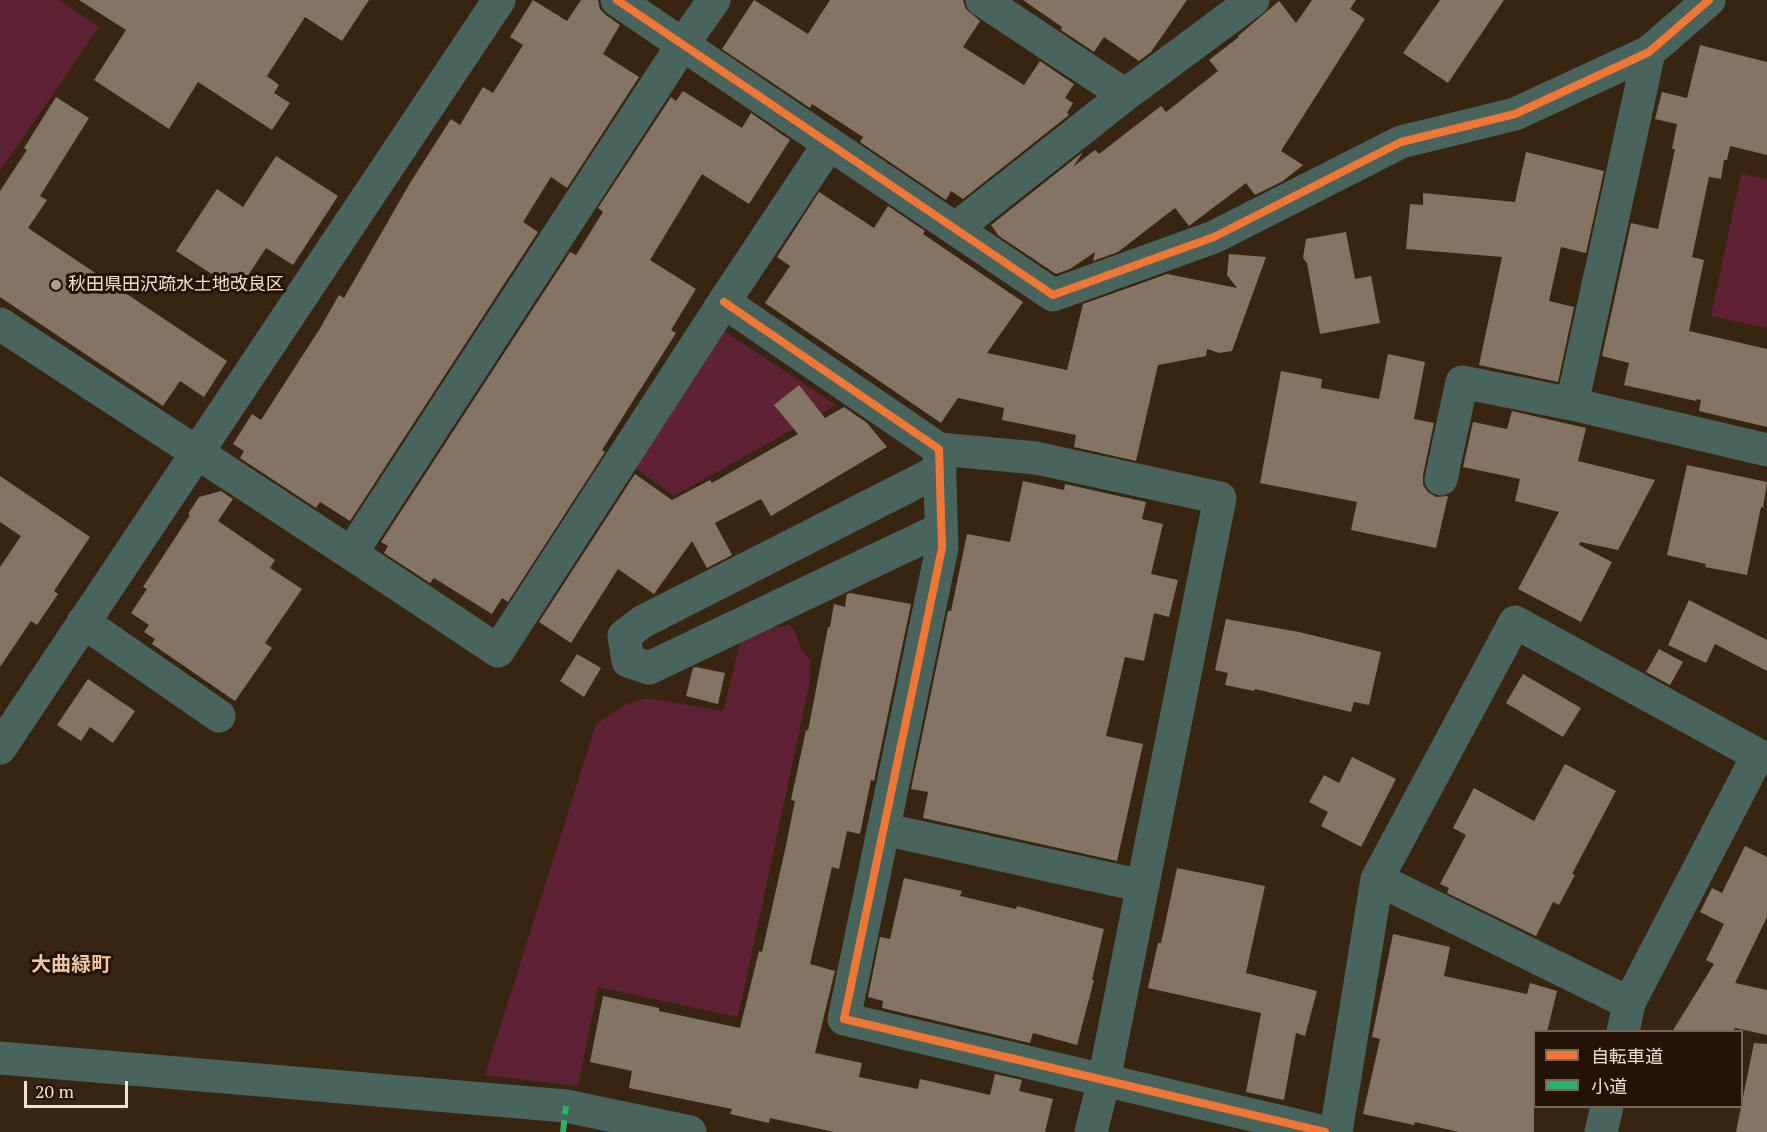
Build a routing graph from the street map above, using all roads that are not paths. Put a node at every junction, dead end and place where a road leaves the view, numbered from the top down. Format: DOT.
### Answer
graph roads {
  1 [pos="499,0"];
  2 [pos="617,0"];
  3 [pos="714,0"];
  4 [pos="982,0"];
  5 [pos="1253,0"];
  6 [pos="1701,2"];
  7 [pos="683,44"];
  8 [pos="1649,52"];
  9 [pos="1125,95"];
  10 [pos="829,144"];
  11 [pos="955,229"];
  12 [pos="724,302"];
  13 [pos="0,324"];
  14 [pos="1572,404"];
  15 [pos="1767,450"];
  16 [pos="197,454"];
  17 [pos="940,460"];
  18 [pos="1441,479"];
  19 [pos="941,529"];
  20 [pos="352,552"];
  21 [pos="83,622"];
  22 [pos="219,716"];
  23 [pos="0,748"];
  24 [pos="883,829"];
  25 [pos="1377,879"];
  26 [pos="1143,886"];
  27 [pos="1626,1017"];
  28 [pos="0,1058"];
  29 [pos="1104,1080"];
  30 [pos="1606,1108"];
  31 [pos="690,1132"];
  32 [pos="1092,1132"];
  33 [pos="1325,1132"];
  34 [pos="1336,1132"];
  35 [pos="1601,1132"];
  1 -- 16 [label="street"];
  2 -- 7 [label="street"];
  3 -- 7 [label="street"];
  4 -- 9 [label="street"];
  5 -- 9 [label="street"];
  6 -- 8 [label="street"];
  7 -- 10 [label="street"];
  7 -- 20 [label="street"];
  8 -- 11 [label="street"];
  8 -- 14 [label="street"];
  9 -- 11 [label="street"];
  10 -- 11 [label="street"];
  10 -- 12 [label="street"];
  12 -- 17 [label="street"];
  12 -- 20 [label="street"];
  13 -- 16 [label="street"];
  14 -- 15 [label="street"];
  14 -- 18 [label="street"];
  16 -- 20 [label="street"];
  16 -- 21 [label="street"];
  17 -- 19 [label="street"];
  17 -- 19 [label="street"];
  17 -- 26 [label="street"];
  19 -- 24 [label="street"];
  21 -- 22 [label="street"];
  21 -- 23 [label="street"];
  24 -- 26 [label="street"];
  24 -- 29 [label="street"];
  25 -- 27 [label="street"];
  25 -- 27 [label="street"];
  25 -- 34 [label="street"];
  26 -- 29 [label="street"];
  28 -- 31 [label="street"];
  29 -- 32 [label="street"];
  29 -- 33 [label="street"];
  30 -- 35 [label="street"];
}
